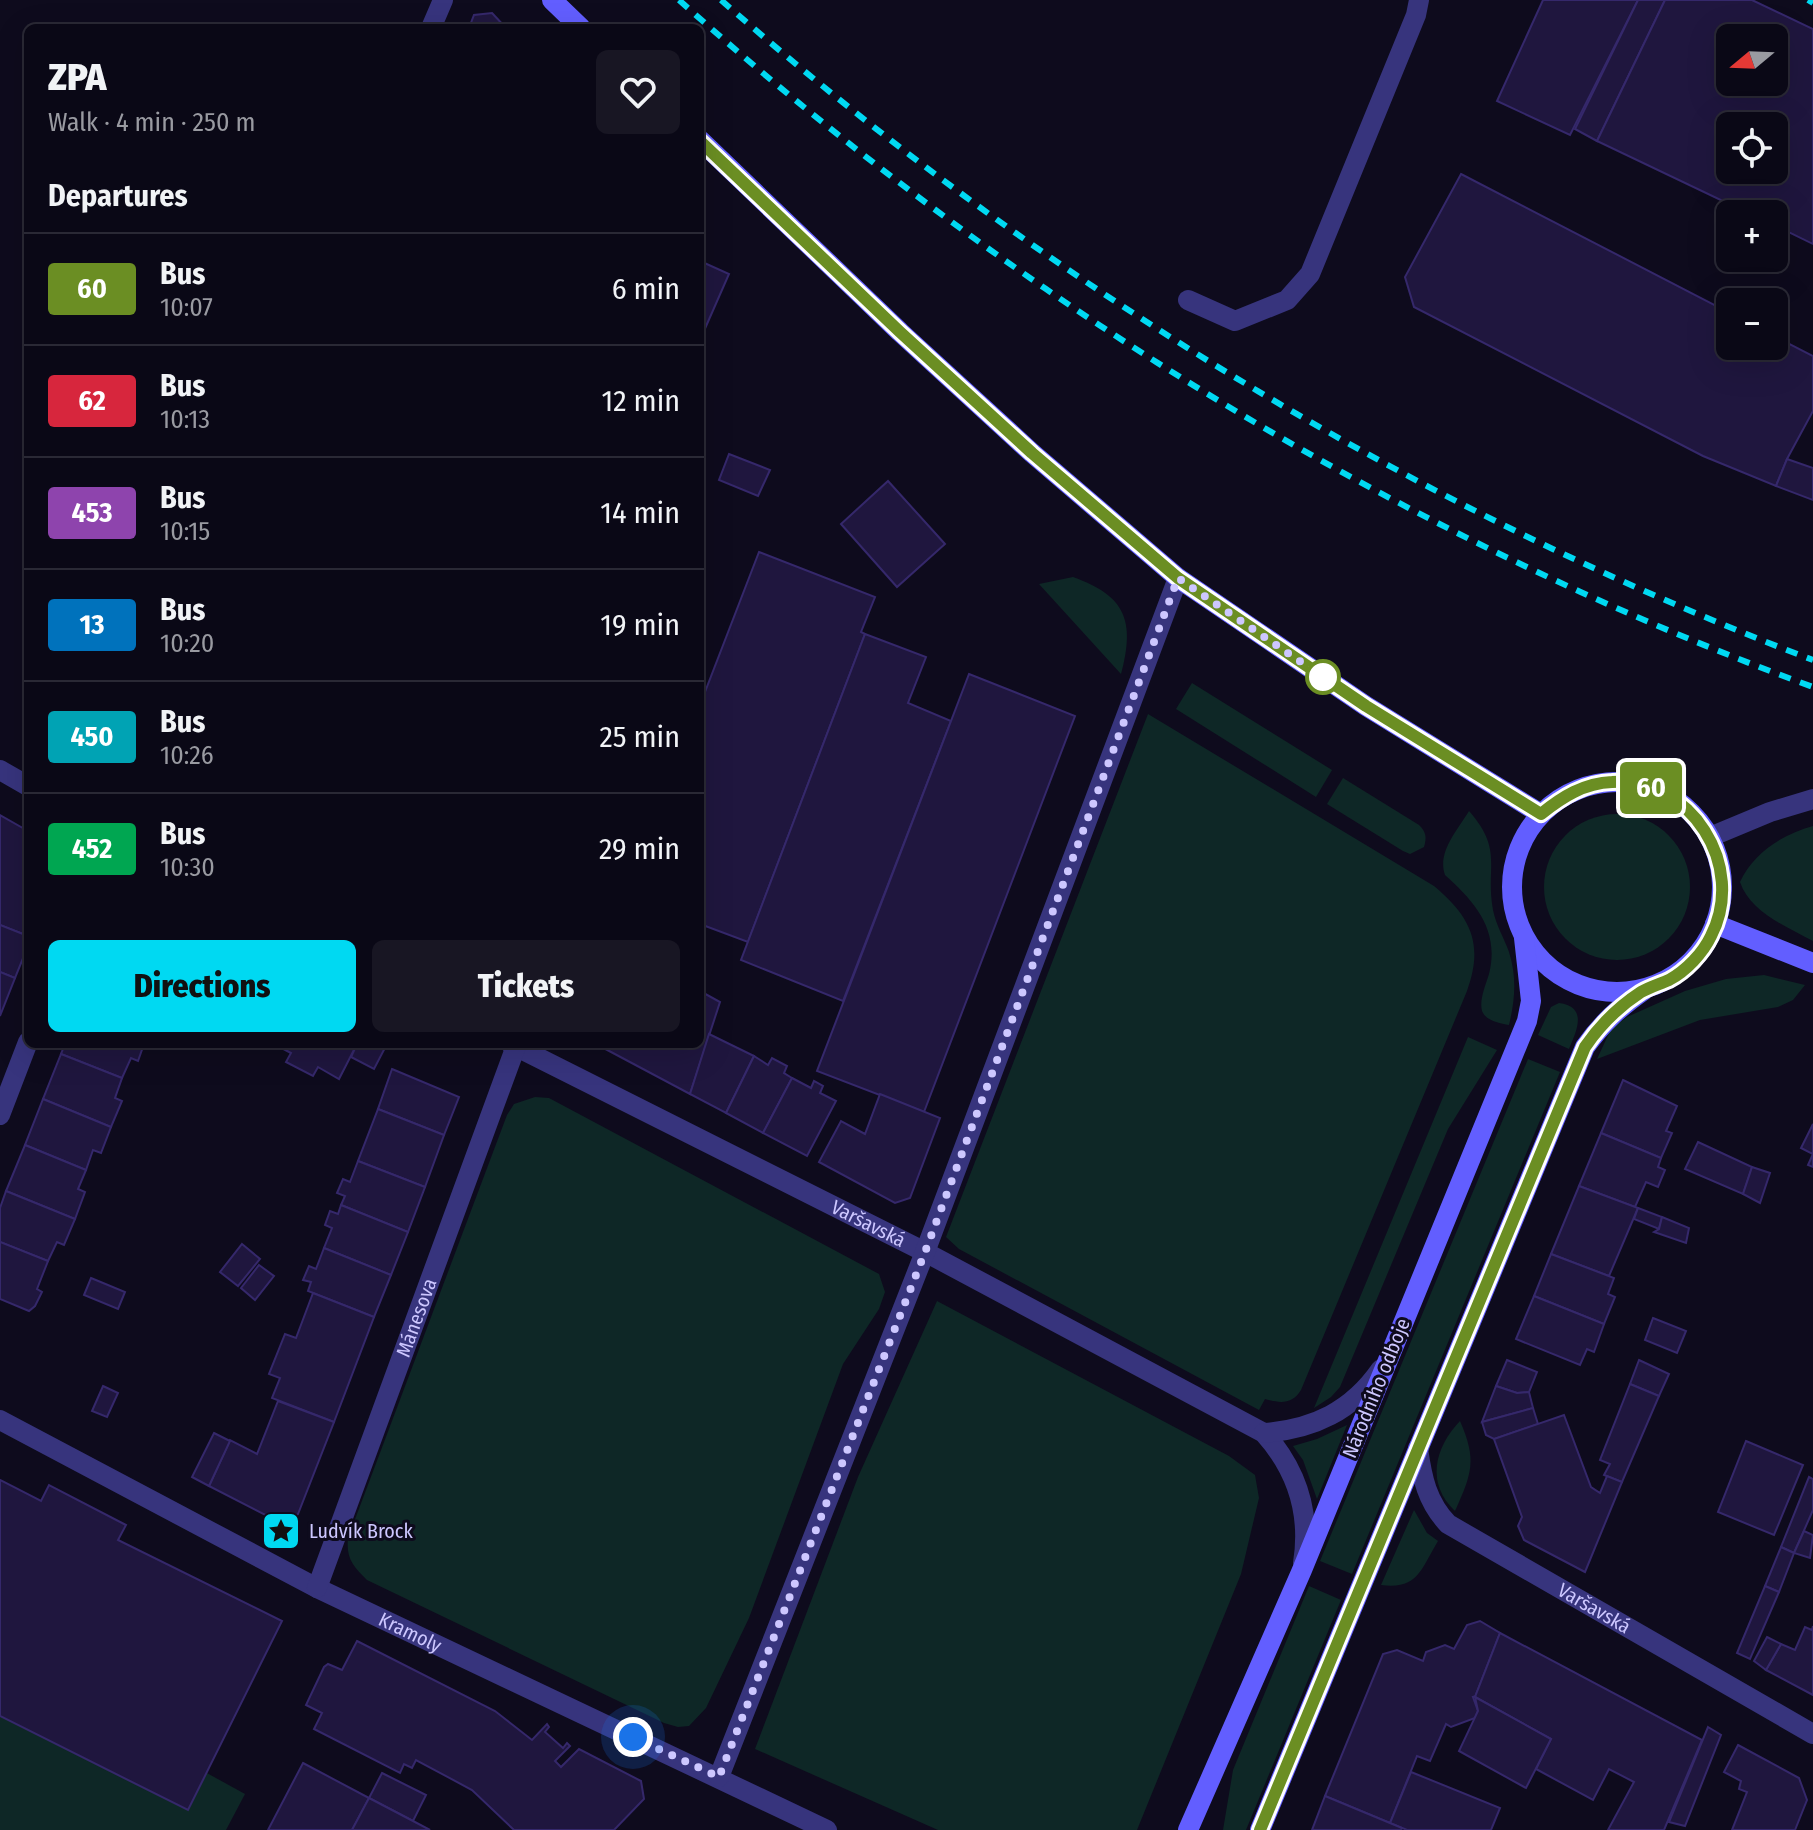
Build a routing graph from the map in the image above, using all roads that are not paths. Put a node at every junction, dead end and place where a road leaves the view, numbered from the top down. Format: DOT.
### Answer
graph roads {
  1 [pos="443,0"];
  2 [pos="552,0"];
  3 [pos="1419,0"];
  4 [pos="433,24"];
  5 [pos="577,24"];
  6 [pos="704,144"];
  7 [pos="1188,300"];
  8 [pos="1178,578"];
  9 [pos="0,770"];
  10 [pos="24,784"];
  11 [pos="1813,799"];
  12 [pos="1541,814"];
  13 [pos="1710,837"];
  14 [pos="1715,924"];
  15 [pos="1524,938"];
  16 [pos="1813,963"];
  17 [pos="1644,990"];
  18 [pos="26,1048"];
  19 [pos="513,1048"];
  20 [pos="520,1048"];
  21 [pos="0,1115"];
  22 [pos="925,1252"];
  23 [pos="1391,1352"];
  24 [pos="0,1420"];
  25 [pos="1264,1433"];
  26 [pos="1418,1448"];
  27 [pos="1302,1570"];
  28 [pos="317,1588"];
  29 [pos="1813,1734"];
  30 [pos="719,1777"];
  31 [pos="827,1830"];
  32 [pos="1188,1830"];
  33 [pos="1260,1830"];
  1 -- 4 [label="street"];
  2 -- 5 [label="main road"];
  3 -- 7 [label="street"];
  6 -- 8 [label="main road"];
  8 -- 12 [label="main road"];
  8 -- 22 [label="street"];
  9 -- 10 [label="street"];
  11 -- 13 [label="street"];
  12 -- 13 [label="main road"];
  12 -- 15 [label="main road"];
  13 -- 14 [label="main road"];
  14 -- 16 [label="main road"];
  14 -- 17 [label="main road"];
  15 -- 17 [label="main road"];
  15 -- 23 [label="main road, Národního odboje"];
  17 -- 26 [label="main road"];
  18 -- 21 [label="street"];
  19 -- 28 [label="street, Mánesova"];
  20 -- 22 [label="street, Varšavská"];
  22 -- 25 [label="street, Varšavská"];
  22 -- 30 [label="street"];
  23 -- 25 [label="street"];
  23 -- 27 [label="main road, Národního odboje"];
  24 -- 28 [label="street, Kramoly"];
  25 -- 27 [label="street, Varšavská"];
  26 -- 29 [label="street, Varšavská"];
  26 -- 33 [label="main road"];
  27 -- 32 [label="main road, Národního odboje"];
  28 -- 30 [label="street, Kramoly"];
  30 -- 31 [label="street, Kramoly"];
}
